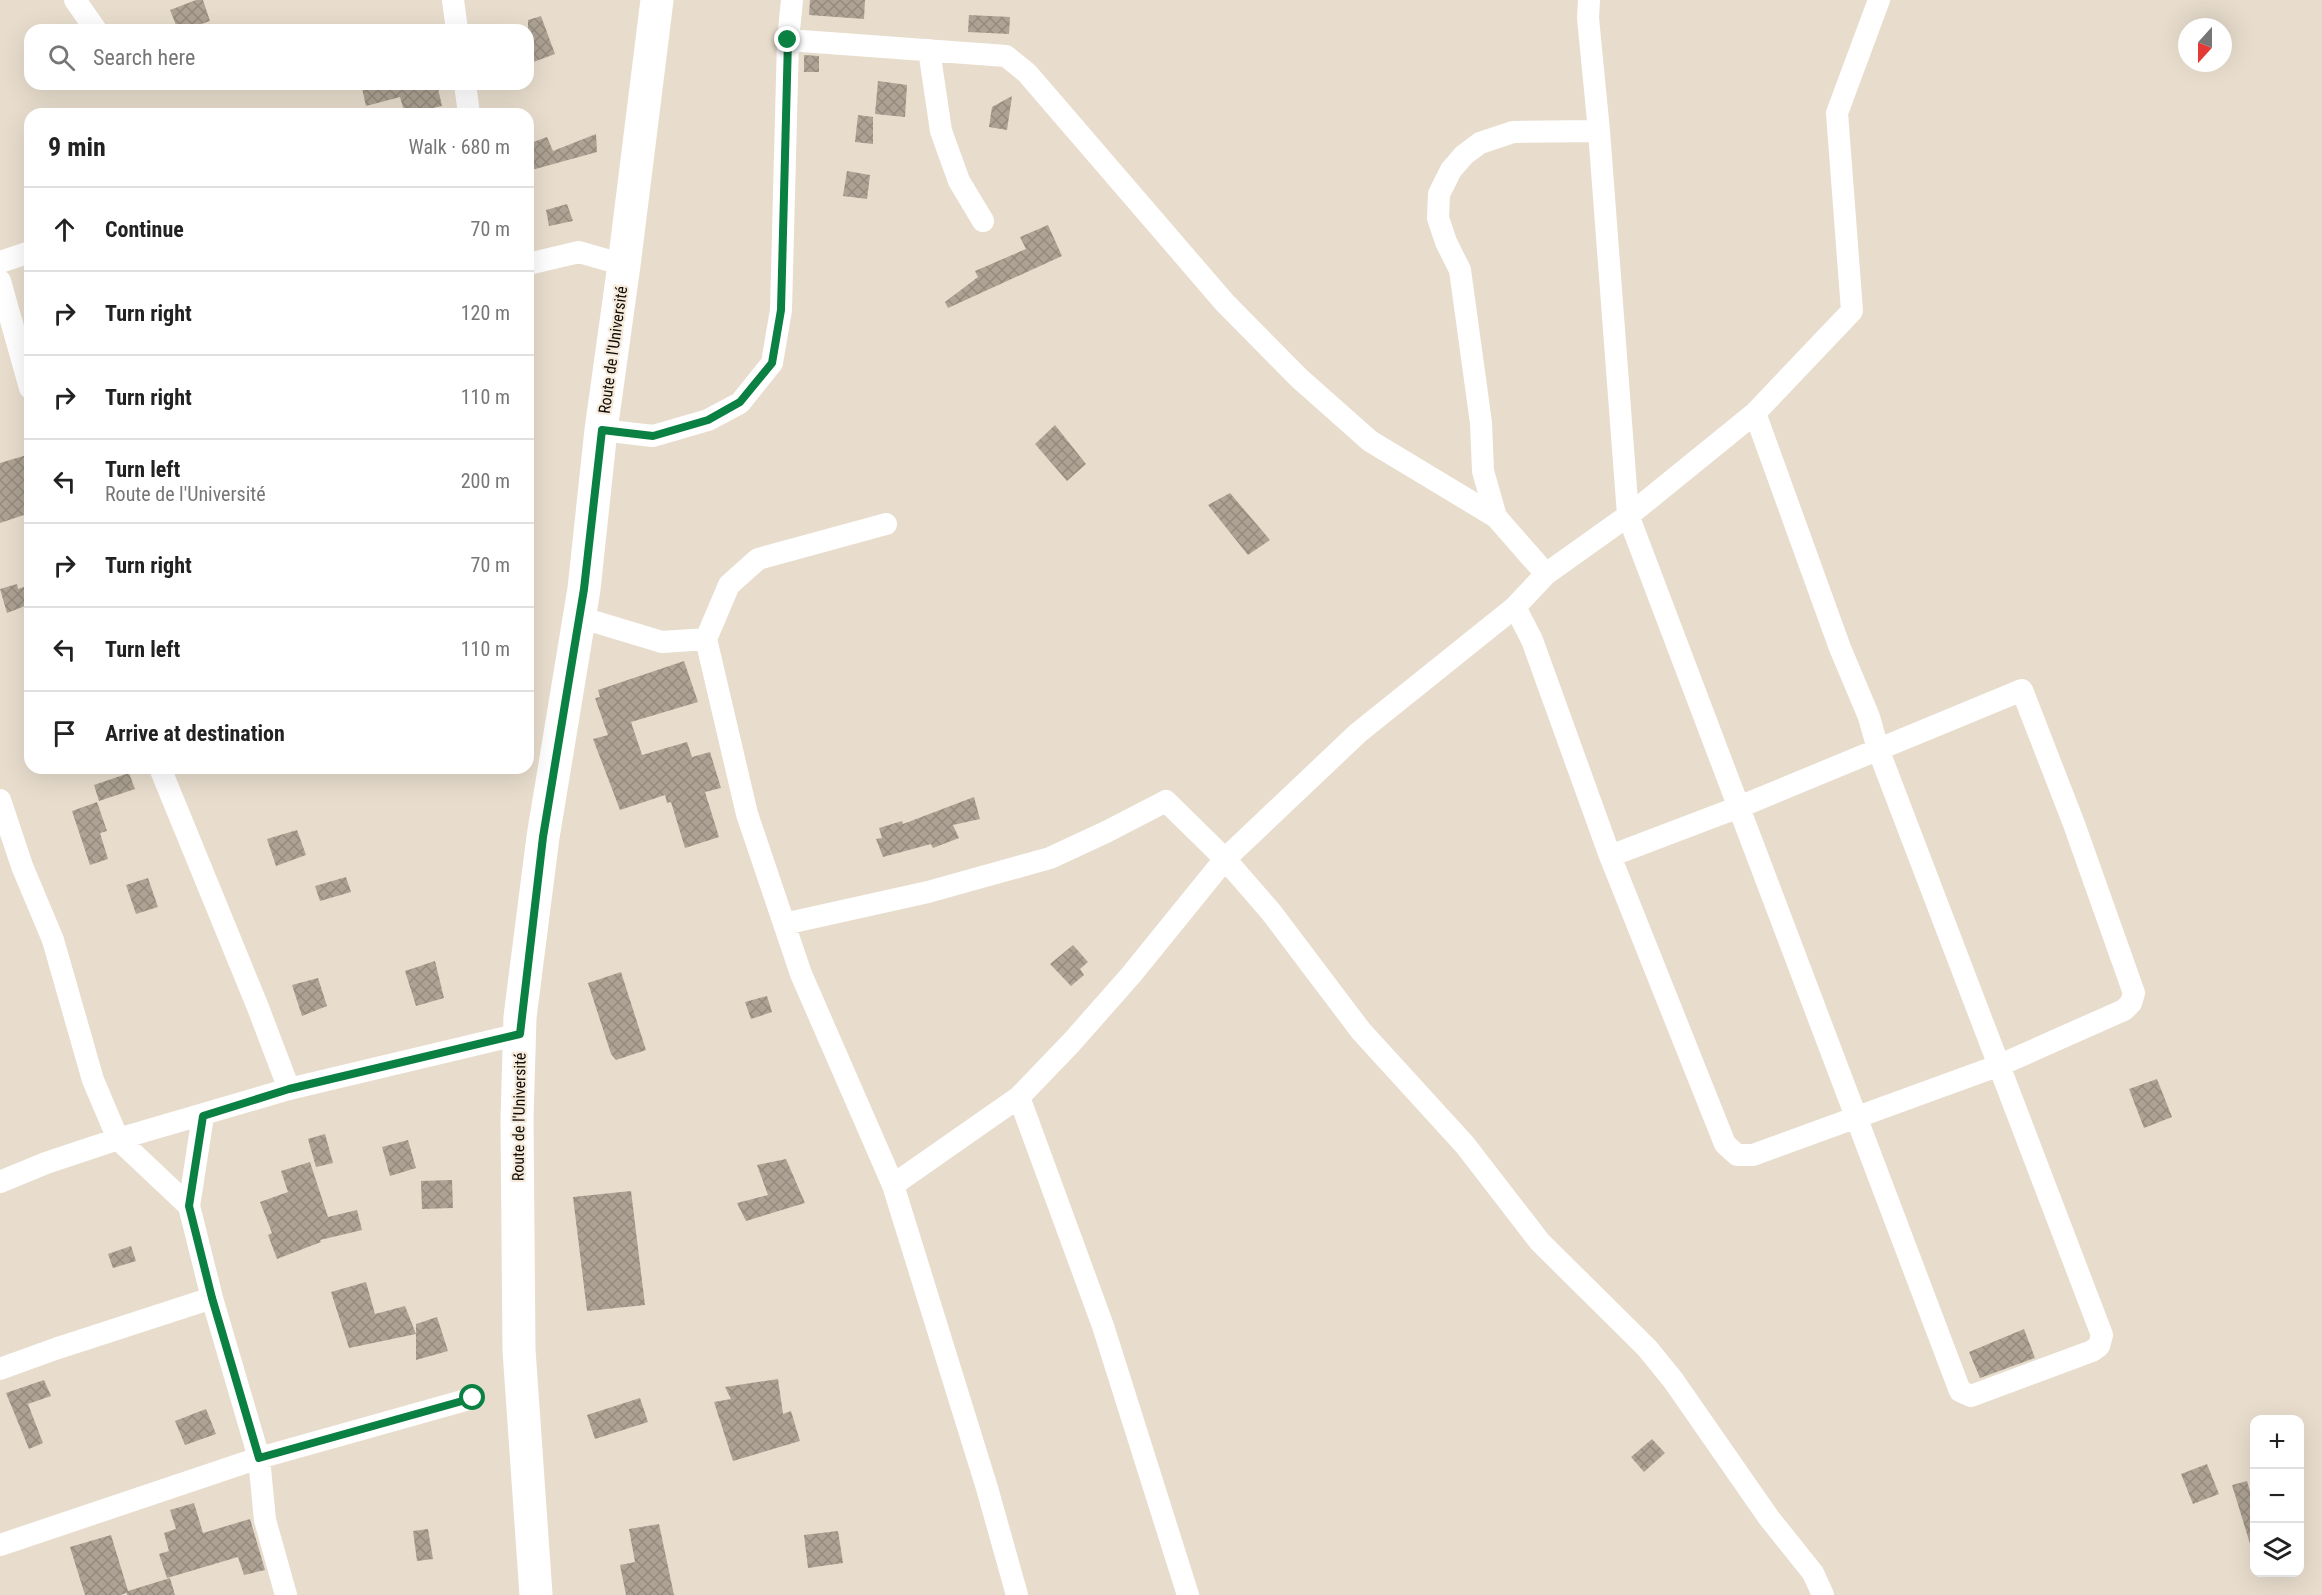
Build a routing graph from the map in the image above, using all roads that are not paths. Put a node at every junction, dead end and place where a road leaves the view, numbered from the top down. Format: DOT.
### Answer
graph roads {
  1 [pos="75,0"];
  2 [pos="453,0"];
  3 [pos="657,0"];
  4 [pos="792,0"];
  5 [pos="1589,0"];
  6 [pos="1879,0"];
  7 [pos="92,24"];
  8 [pos="456,24"];
  9 [pos="788,40"];
  10 [pos="929,50"];
  11 [pos="465,90"];
  12 [pos="465,108"];
  13 [pos="1599,131"];
  14 [pos="983,220"];
  15 [pos="24,254"];
  16 [pos="0,262"];
  17 [pos="534,263"];
  18 [pos="624,265"];
  19 [pos="0,281"];
  20 [pos="24,367"];
  21 [pos="1755,413"];
  22 [pos="602,430"];
  23 [pos="1628,515"];
  24 [pos="1496,517"];
  25 [pos="886,524"];
  26 [pos="1546,574"];
  27 [pos="1515,607"];
  28 [pos="579,617"];
  29 [pos="706,639"];
  30 [pos="1878,749"];
  31 [pos="162,774"];
  32 [pos="0,800"];
  33 [pos="1739,807"];
  34 [pos="1610,856"];
  35 [pos="1225,860"];
  36 [pos="784,924"];
  37 [pos="520,1034"];
  38 [pos="2000,1065"];
  39 [pos="289,1089"];
  40 [pos="1019,1097"];
  41 [pos="203,1116"];
  42 [pos="1857,1118"];
  43 [pos="118,1139"];
  44 [pos="0,1182"];
  45 [pos="893,1185"];
  46 [pos="189,1206"];
  47 [pos="212,1298"];
  48 [pos="0,1369"];
  49 [pos="473,1398"];
  50 [pos="259,1458"];
  51 [pos="0,1545"];
  52 [pos="286,1595"];
  53 [pos="536,1595"];
  54 [pos="1017,1595"];
  55 [pos="1188,1595"];
  56 [pos="1823,1595"];
  1 -- 7 [label="street"];
  2 -- 8 [label="street"];
  3 -- 18 [label="street, Route de l'Université"];
  4 -- 9 [label="street"];
  5 -- 13 [label="street"];
  6 -- 21 [label="street"];
  9 -- 10 [label="street"];
  9 -- 22 [label="street"];
  10 -- 14 [label="street"];
  10 -- 24 [label="street"];
  11 -- 12 [label="street"];
  13 -- 23 [label="street"];
  13 -- 24 [label="street"];
  15 -- 16 [label="street"];
  17 -- 18 [label="street"];
  18 -- 22 [label="street, Route de l'Université"];
  19 -- 20 [label="street"];
  21 -- 23 [label="street"];
  21 -- 30 [label="street"];
  22 -- 28 [label="street, Route de l'Université"];
  23 -- 26 [label="street"];
  23 -- 33 [label="street"];
  24 -- 26 [label="street"];
  25 -- 29 [label="street"];
  26 -- 27 [label="street"];
  27 -- 34 [label="street"];
  27 -- 35 [label="street"];
  28 -- 29 [label="street"];
  28 -- 37 [label="street, Route de l'Université"];
  29 -- 36 [label="street"];
  30 -- 33 [label="street"];
  30 -- 38 [label="street"];
  30 -- 38 [label="street"];
  31 -- 39 [label="street"];
  32 -- 43 [label="street"];
  33 -- 34 [label="street"];
  33 -- 42 [label="street"];
  34 -- 42 [label="street"];
  35 -- 36 [label="street"];
  35 -- 40 [label="street"];
  35 -- 56 [label="street"];
  36 -- 45 [label="street"];
  37 -- 39 [label="street"];
  37 -- 53 [label="street, Route de l'Université"];
  38 -- 42 [label="street"];
  38 -- 42 [label="street"];
  39 -- 41 [label="street"];
  40 -- 45 [label="street"];
  40 -- 55 [label="street"];
  41 -- 43 [label="street"];
  41 -- 46 [label="street"];
  43 -- 44 [label="street"];
  43 -- 46 [label="street"];
  45 -- 54 [label="street"];
  46 -- 47 [label="street"];
  47 -- 48 [label="street"];
  47 -- 50 [label="street"];
  49 -- 50 [label="street"];
  50 -- 51 [label="street"];
  50 -- 52 [label="street"];
}
